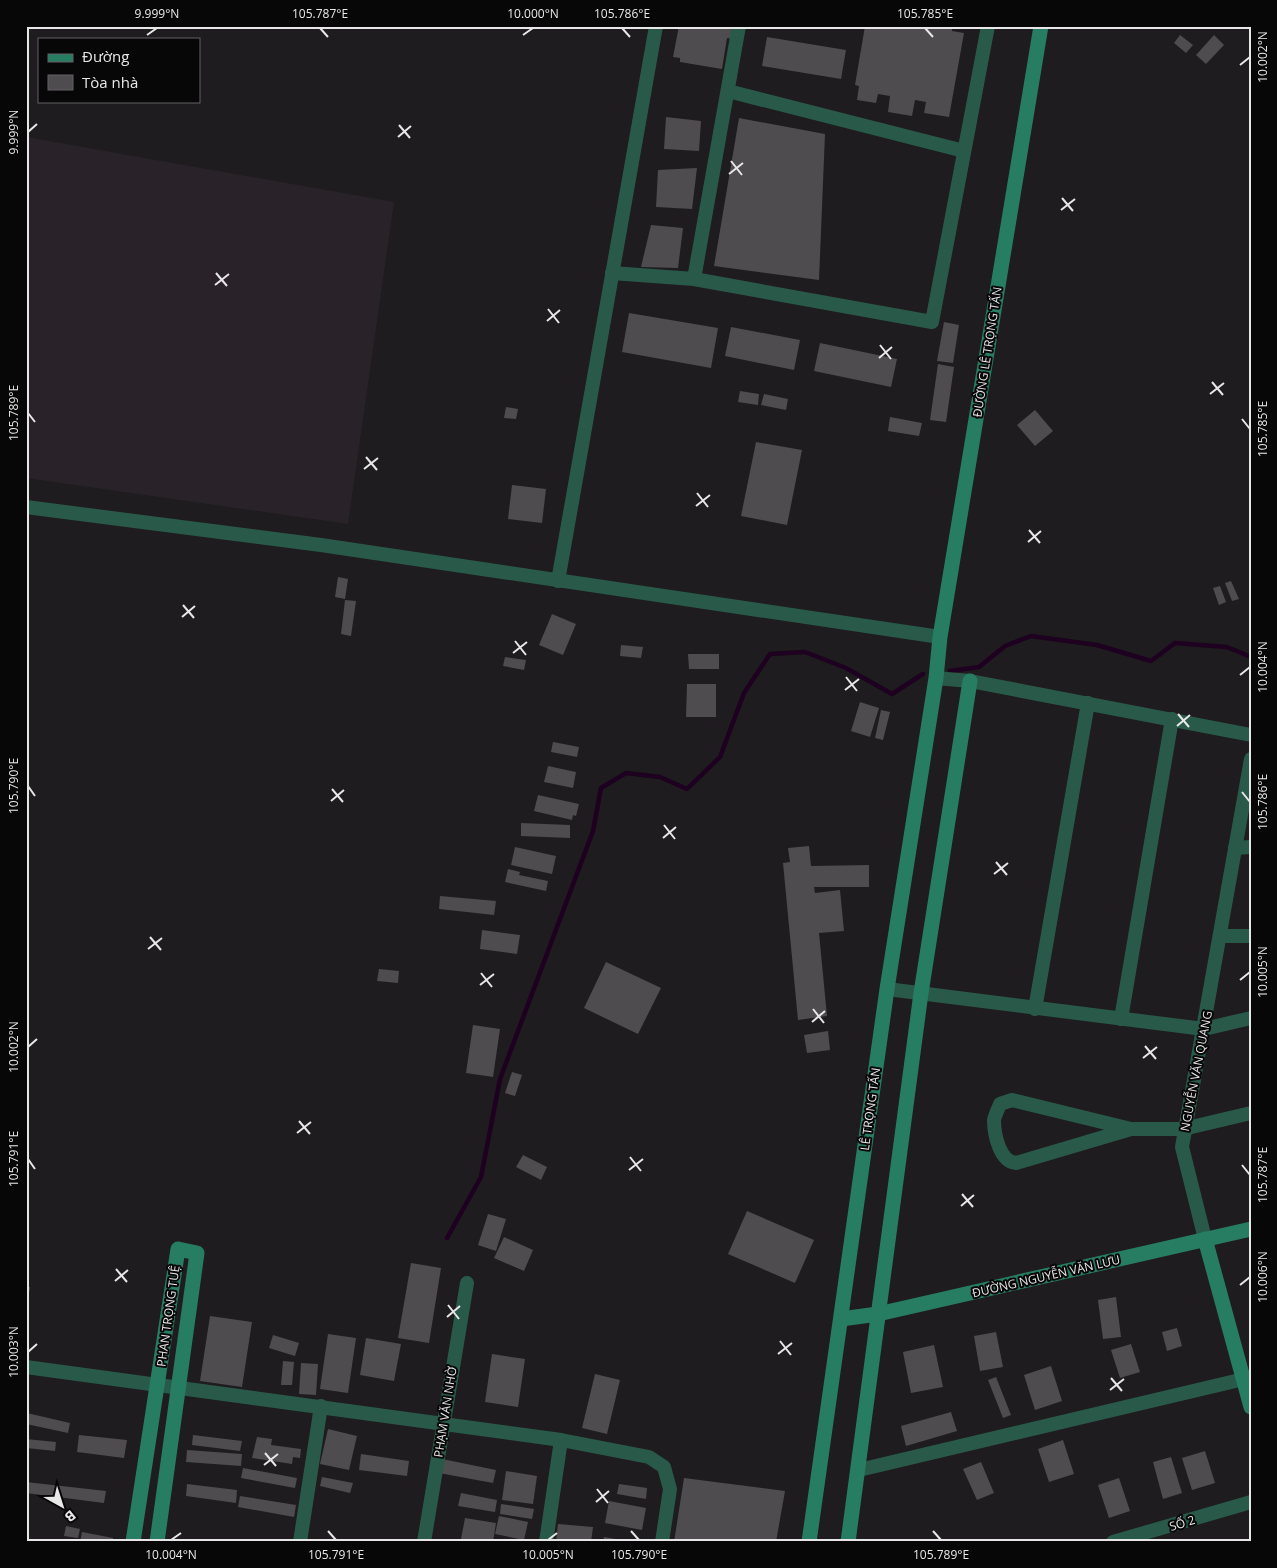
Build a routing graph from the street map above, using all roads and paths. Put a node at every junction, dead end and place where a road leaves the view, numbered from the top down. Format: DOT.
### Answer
graph roads {
  1 [pos="656,26"];
  2 [pos="739,26"];
  3 [pos="988,26"];
  4 [pos="1041,26"];
  5 [pos="728,91"];
  6 [pos="964,151"];
  7 [pos="612,273"];
  8 [pos="694,279"];
  9 [pos="26,507"];
  10 [pos="558,580"];
  11 [pos="940,637"];
  12 [pos="936,678"];
  13 [pos="970,681"];
  14 [pos="1088,703"];
  15 [pos="1172,718"];
  16 [pos="1251,735"];
  17 [pos="1251,759"];
  18 [pos="1251,847"];
  19 [pos="1235,848"];
  20 [pos="1220,936"];
  21 [pos="1251,936"];
  22 [pos="887,989"];
  23 [pos="921,993"];
  24 [pos="1035,1009"];
  25 [pos="1251,1018"];
  26 [pos="1120,1019"];
  27 [pos="1204,1029"];
  28 [pos="1251,1113"];
  29 [pos="1183,1129"];
  30 [pos="1131,1130"];
  31 [pos="1251,1229"];
  32 [pos="1205,1239"];
  33 [pos="467,1283"];
  34 [pos="878,1314"];
  35 [pos="841,1319"];
  36 [pos="26,1367"];
  37 [pos="1244,1379"];
  38 [pos="158,1384"];
  39 [pos="179,1387"];
  40 [pos="321,1406"];
  41 [pos="1251,1407"];
  42 [pos="443,1423"];
  43 [pos="561,1440"];
  44 [pos="859,1470"];
  45 [pos="1251,1502"];
  46 [pos="1144,1538"];
  47 [pos="134,1542"];
  48 [pos="157,1542"];
  49 [pos="300,1542"];
  50 [pos="424,1542"];
  51 [pos="546,1542"];
  52 [pos="662,1542"];
  53 [pos="809,1542"];
  54 [pos="848,1542"];
  55 [pos="1113,1542"];
  1 -- 7 [label="street"];
  2 -- 5 [label="street"];
  3 -- 6 [label="street"];
  4 -- 11 [label="street, ĐƯỜNG LÊ TRỌNG TẤN"];
  5 -- 6 [label="street"];
  5 -- 8 [label="street"];
  6 -- 8 [label="street"];
  7 -- 8 [label="street"];
  7 -- 10 [label="street"];
  9 -- 10 [label="street"];
  10 -- 11 [label="street"];
  11 -- 12 [label="street, ĐƯỜNG LÊ TRỌNG TẤN"];
  12 -- 13 [label="street"];
  12 -- 22 [label="street, LÊ TRỌNG TẤN"];
  13 -- 14 [label="street"];
  13 -- 23 [label="street"];
  14 -- 15 [label="street"];
  14 -- 24 [label="street"];
  15 -- 16 [label="street"];
  15 -- 26 [label="street"];
  17 -- 19 [label="street, NGUYỄN VĂN QUANG"];
  18 -- 19 [label="street"];
  19 -- 20 [label="street, NGUYỄN VĂN QUANG"];
  20 -- 21 [label="street"];
  20 -- 27 [label="street, NGUYỄN VĂN QUANG"];
  22 -- 23 [label="street"];
  22 -- 35 [label="street, LÊ TRỌNG TẤN"];
  23 -- 24 [label="street"];
  23 -- 34 [label="street"];
  24 -- 26 [label="street"];
  25 -- 27 [label="street"];
  26 -- 27 [label="street"];
  27 -- 29 [label="street, NGUYỄN VĂN QUANG"];
  28 -- 29 [label="street"];
  29 -- 30 [label="street"];
  29 -- 32 [label="street, NGUYỄN VĂN QUANG"];
  30 -- 30 [label="street"];
  31 -- 32 [label="street, ĐƯỜNG NGUYỄN VĂN LƯU"];
  32 -- 34 [label="street, ĐƯỜNG NGUYỄN VĂN LƯU"];
  32 -- 37 [label="street, NGUYỄN VĂN QUANG"];
  33 -- 42 [label="street, PHẠM VĂN NHỜ"];
  34 -- 35 [label="street, ĐƯỜNG NGUYỄN VĂN LƯU"];
  34 -- 44 [label="street"];
  35 -- 53 [label="street, LÊ TRỌNG TẤN"];
  36 -- 38 [label="street"];
  37 -- 41 [label="street, NGUYỄN VĂN QUANG"];
  37 -- 44 [label="street"];
  38 -- 39 [label="street"];
  38 -- 39 [label="street, PHAN TRỌNG TUỆ"];
  38 -- 47 [label="street, PHAN TRỌNG TUỆ"];
  39 -- 40 [label="street"];
  39 -- 48 [label="street, PHAN TRỌNG TUỆ"];
  40 -- 42 [label="street"];
  40 -- 49 [label="street"];
  42 -- 43 [label="street"];
  42 -- 50 [label="street, PHẠM VĂN NHỜ"];
  43 -- 51 [label="street"];
  43 -- 52 [label="street"];
  44 -- 54 [label="street"];
  45 -- 46 [label="street, SỐ 2"];
  46 -- 55 [label="street, SỐ 2"];
}
